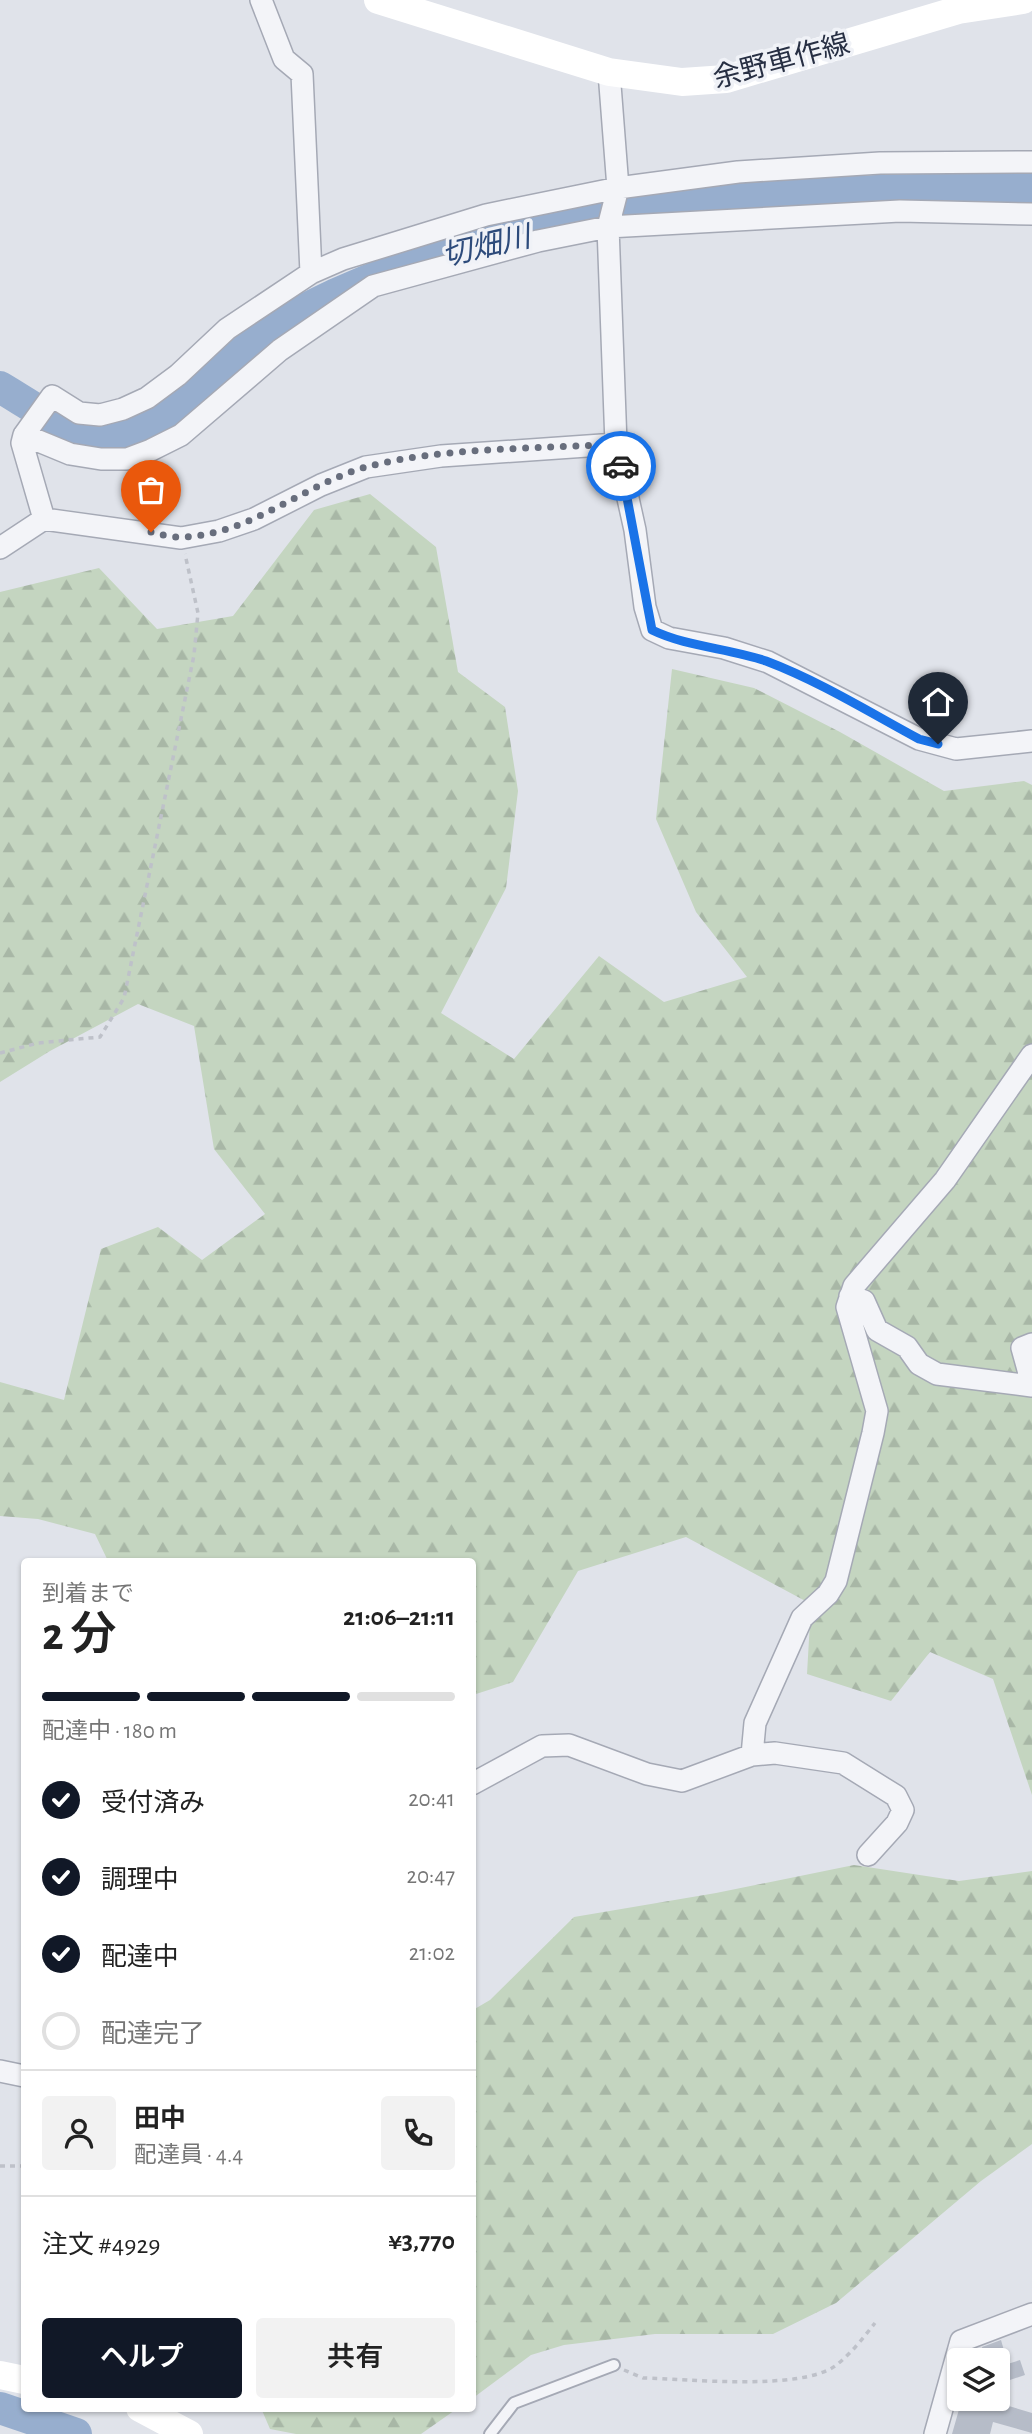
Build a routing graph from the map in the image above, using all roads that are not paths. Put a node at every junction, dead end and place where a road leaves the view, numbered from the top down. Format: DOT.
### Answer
graph roads {
  1 [pos="261,0"];
  2 [pos="378,0"];
  3 [pos="1023,0"];
  4 [pos="609,72"];
  5 [pos="1032,162"];
  6 [pos="618,188"];
  7 [pos="1032,214"];
  8 [pos="608,227"];
  9 [pos="311,274"];
  10 [pos="24,435"];
  11 [pos="616,444"];
  12 [pos="44,519"];
  13 [pos="0,548"];
  14 [pos="1032,741"];
  15 [pos="1032,1055"];
  16 [pos="850,1297"];
  17 [pos="1032,1344"];
  18 [pos="1032,1385"];
  19 [pos="752,1755"];
  20 [pos="476,1782"];
  21 [pos="868,1855"];
  22 [pos="0,2071"];
  23 [pos="21,2075"];
  24 [pos="1032,2314"];
  25 [pos="614,2365"];
  26 [pos="0,2375"];
  27 [pos="21,2380"];
  28 [pos="152,2412"];
  29 [pos="178,2421"];
  30 [pos="490,2434"];
  31 [pos="935,2434"];
  1 -- 9 [label="street"];
  2 -- 4 [label="main road, 余野車作線"];
  3 -- 4 [label="main road, 余野車作線"];
  4 -- 6 [label="street"];
  5 -- 6 [label="street"];
  6 -- 8 [label="street"];
  6 -- 9 [label="street"];
  7 -- 8 [label="street"];
  8 -- 10 [label="street"];
  8 -- 11 [label="street"];
  9 -- 10 [label="street"];
  10 -- 12 [label="street"];
  11 -- 12 [label="street"];
  11 -- 14 [label="street"];
  12 -- 13 [label="street"];
  15 -- 16 [label="street"];
  16 -- 18 [label="street"];
  16 -- 19 [label="street"];
  17 -- 18 [label="street"];
  19 -- 20 [label="street"];
  19 -- 21 [label="street"];
  22 -- 23 [label="street"];
  24 -- 31 [label="street"];
  25 -- 30 [label="lane"];
  26 -- 27 [label="main road"];
  28 -- 29 [label="main road"];
}
